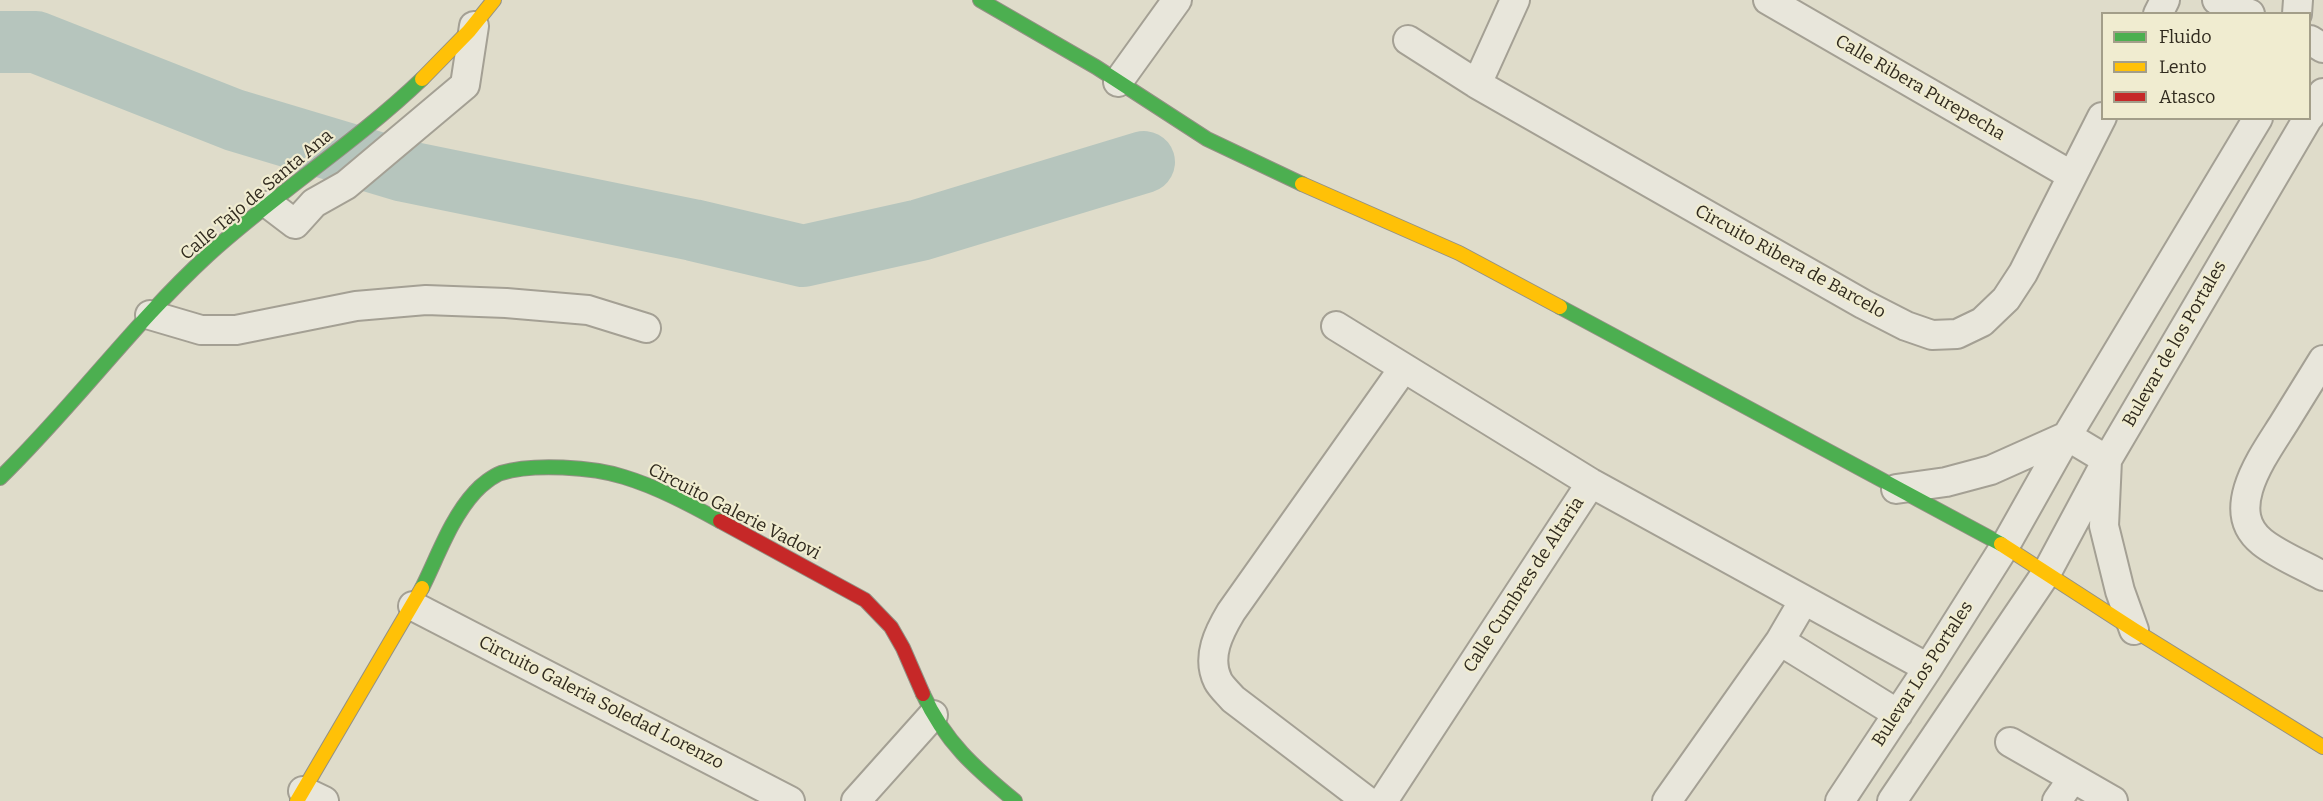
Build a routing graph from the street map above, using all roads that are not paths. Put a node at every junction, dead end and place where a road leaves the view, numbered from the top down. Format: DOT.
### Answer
graph roads {
  1 [pos="494,0"];
  2 [pos="980,0"];
  3 [pos="1177,0"];
  4 [pos="1515,0"];
  5 [pos="1768,0"];
  6 [pos="2217,0"];
  7 [pos="2245,12"];
  8 [pos="474,26"];
  9 [pos="1408,40"];
  10 [pos="1118,82"];
  11 [pos="1478,84"];
  12 [pos="2323,93"];
  13 [pos="2311,114"];
  14 [pos="2101,120"];
  15 [pos="2255,120"];
  16 [pos="2307,120"];
  17 [pos="2071,175"];
  18 [pos="270,205"];
  19 [pos="150,315"];
  20 [pos="1336,326"];
  21 [pos="646,328"];
  22 [pos="2323,360"];
  23 [pos="2111,362"];
  24 [pos="1403,369"];
  25 [pos="2151,385"];
  26 [pos="2067,436"];
  27 [pos="2107,460"];
  28 [pos="0,478"];
  29 [pos="1591,483"];
  30 [pos="1896,489"];
  31 [pos="2005,546"];
  32 [pos="2047,572"];
  33 [pos="2323,576"];
  34 [pos="1804,600"];
  35 [pos="413,606"];
  36 [pos="2134,630"];
  37 [pos="1780,641"];
  38 [pos="1928,668"];
  39 [pos="1898,714"];
  40 [pos="933,715"];
  41 [pos="2010,742"];
  42 [pos="2323,747"];
  43 [pos="2065,789"];
  44 [pos="308,798"];
  45 [pos="790,801"];
  46 [pos="856,801"];
  47 [pos="1015,801"];
  48 [pos="1367,801"];
  49 [pos="1383,801"];
  50 [pos="1667,801"];
  51 [pos="1839,801"];
  52 [pos="1892,801"];
  53 [pos="2113,801"];
  1 -- 8 [label="street, Calle Tajo de Santa Ana"];
  2 -- 10 [label="street"];
  3 -- 10 [label="street"];
  4 -- 11 [label="street"];
  5 -- 17 [label="street, Calle Ribera Purepecha"];
  6 -- 7 [label="street"];
  8 -- 18 [label="street, Calle Tajo de Santa Ana"];
  8 -- 18 [label="street"];
  9 -- 11 [label="street, Circuito Ribera de Barcelo"];
  10 -- 30 [label="street"];
  11 -- 17 [label="street, Circuito Ribera de Barcelo"];
  12 -- 13 [label="street, Bulevar de los Portales"];
  14 -- 17 [label="street, Circuito Ribera de Barcelo"];
  15 -- 23 [label="street"];
  16 -- 25 [label="street, Bulevar de los Portales"];
  18 -- 19 [label="street, Calle Tajo de Santa Ana"];
  19 -- 21 [label="street"];
  19 -- 28 [label="street, Calle Tajo de Santa Ana"];
  20 -- 24 [label="street"];
  22 -- 33 [label="street"];
  23 -- 25 [label="street"];
  23 -- 26 [label="street"];
  24 -- 29 [label="street"];
  24 -- 48 [label="street"];
  25 -- 27 [label="street, Bulevar de los Portales"];
  26 -- 27 [label="street"];
  26 -- 30 [label="street"];
  26 -- 31 [label="street"];
  27 -- 32 [label="street, Bulevar de los Portales"];
  27 -- 36 [label="street"];
  29 -- 34 [label="street, Calle Cumbres de Altaria"];
  29 -- 49 [label="street, Calle Cumbres de Altaria"];
  30 -- 31 [label="street"];
  31 -- 32 [label="street"];
  31 -- 38 [label="street, Bulevar Los Portales"];
  32 -- 36 [label="street"];
  32 -- 52 [label="street"];
  34 -- 37 [label="street"];
  34 -- 38 [label="street, Calle Cumbres de Altaria"];
  35 -- 40 [label="street, Circuito Galerie Vadovi"];
  35 -- 44 [label="street, Circuito Galerie Vadovi"];
  35 -- 45 [label="street, Circuito Galeria Soledad Lorenzo"];
  36 -- 42 [label="street"];
  37 -- 39 [label="street"];
  37 -- 50 [label="street"];
  38 -- 39 [label="street, Bulevar Los Portales"];
  39 -- 51 [label="street, Bulevar Los Portales"];
  40 -- 46 [label="street"];
  40 -- 47 [label="street, Circuito Galerie Vadovi"];
  41 -- 43 [label="street"];
  43 -- 53 [label="street"];
}
